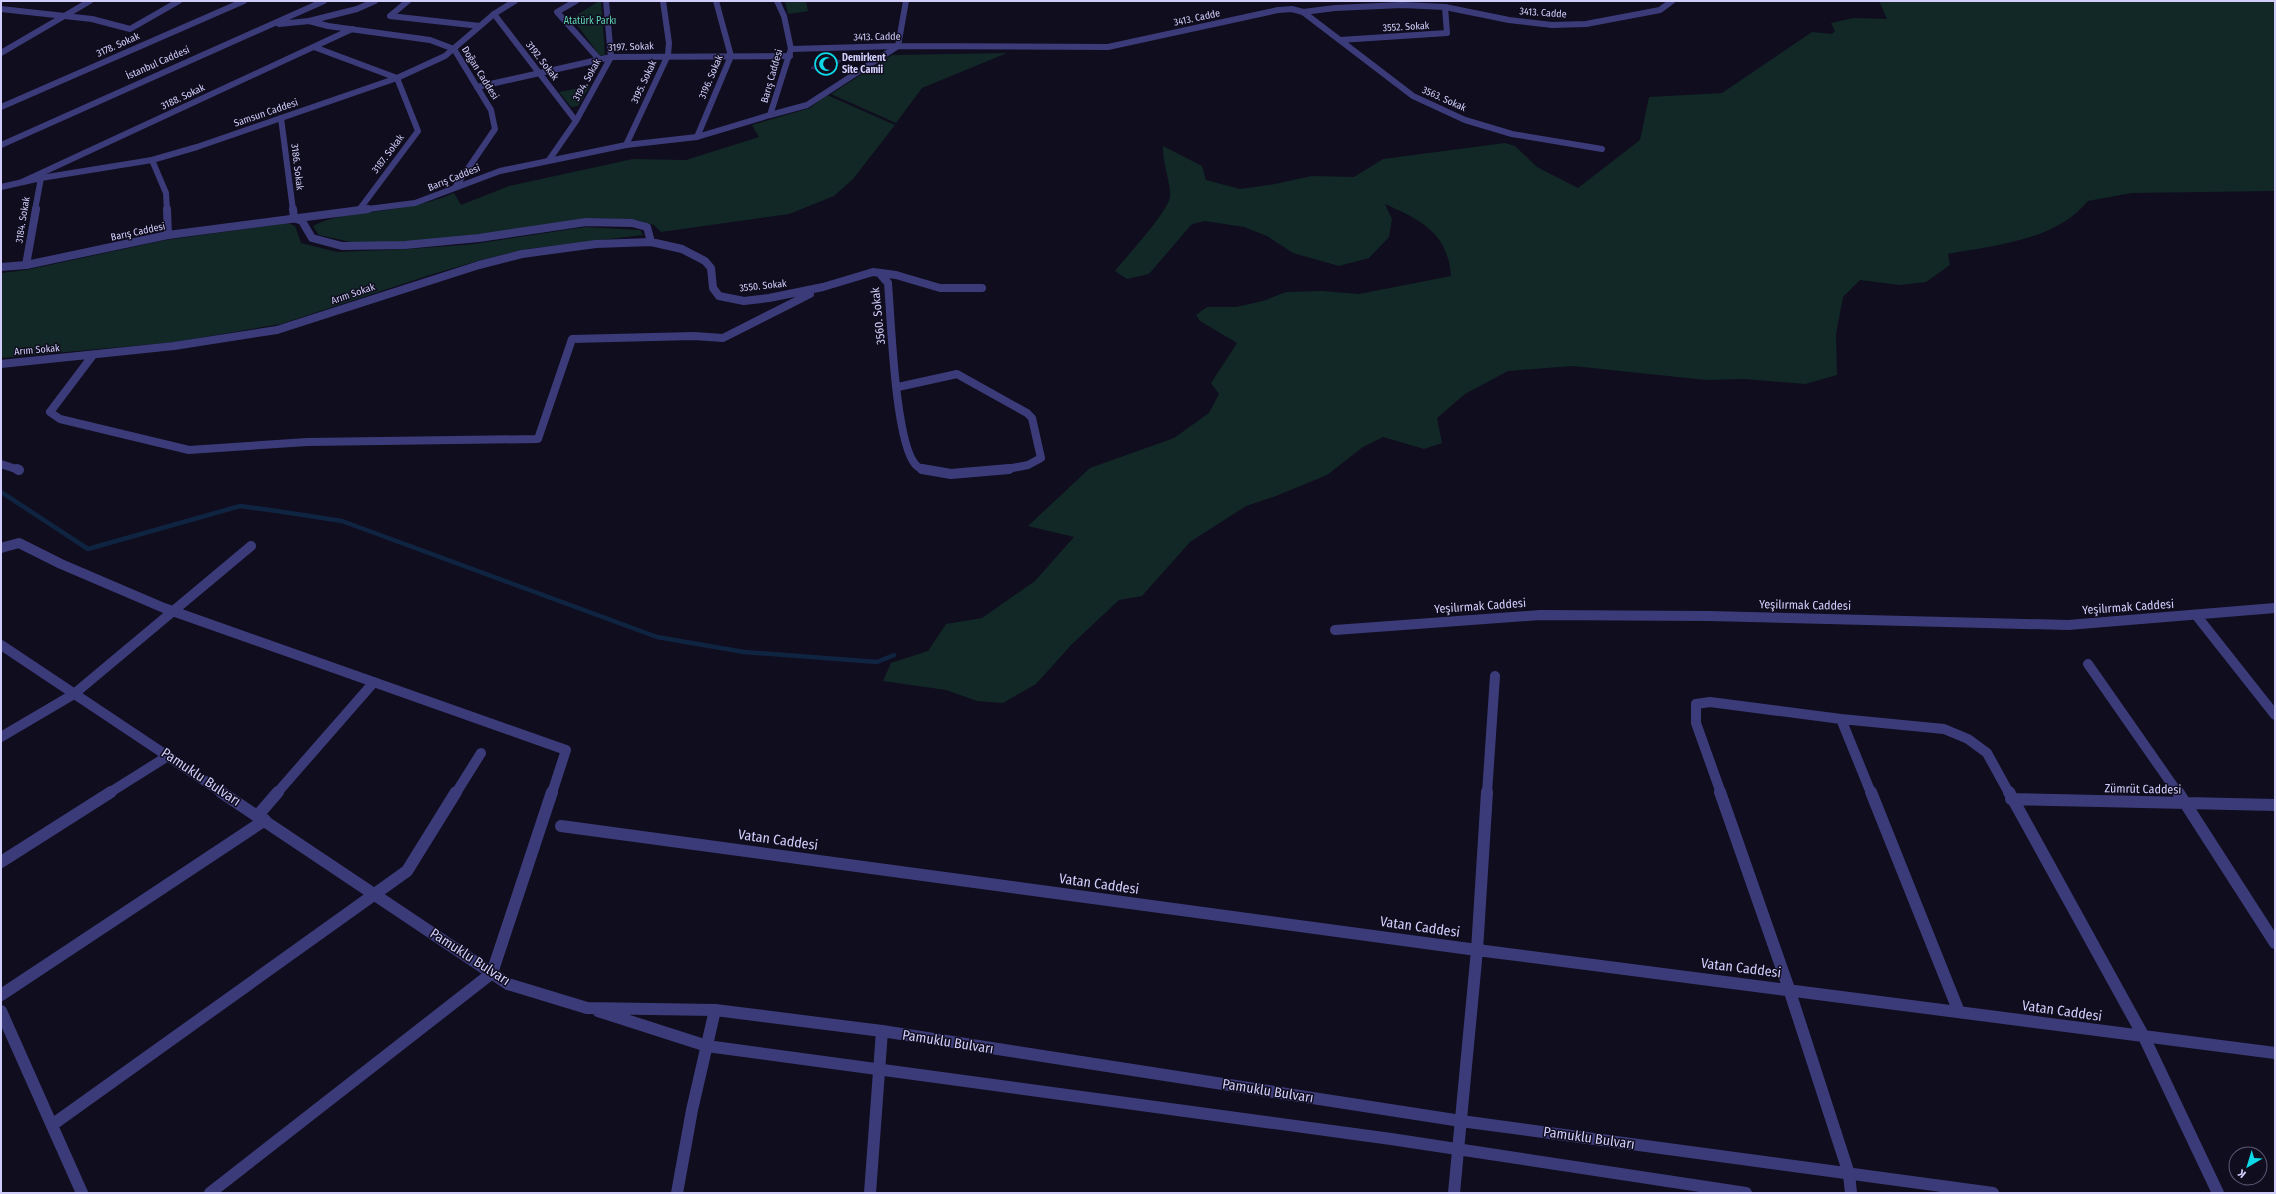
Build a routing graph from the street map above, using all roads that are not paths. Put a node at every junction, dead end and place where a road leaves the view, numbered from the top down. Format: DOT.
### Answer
graph roads {
  1 [pos="90,1"];
  2 [pos="179,1"];
  3 [pos="244,1"];
  4 [pos="324,1"];
  5 [pos="375,1"];
  6 [pos="408,1"];
  7 [pos="512,1"];
  8 [pos="576,1"];
  9 [pos="606,1"];
  10 [pos="663,1"];
  11 [pos="716,1"];
  12 [pos="777,1"];
  13 [pos="906,1"];
  14 [pos="1672,1"];
  15 [pos="1445,7"];
  16 [pos="1,10"];
  17 [pos="1303,12"];
  18 [pos="494,14"];
  19 [pos="63,16"];
  20 [pos="309,21"];
  21 [pos="269,25"];
  22 [pos="480,26"];
  23 [pos="352,29"];
  24 [pos="1340,40"];
  25 [pos="898,46"];
  26 [pos="314,47"];
  27 [pos="454,49"];
  28 [pos="1,53"];
  29 [pos="790,53"];
  30 [pos="668,55"];
  31 [pos="731,56"];
  32 [pos="611,57"];
  33 [pos="598,58"];
  34 [pos="537,72"];
  35 [pos="397,78"];
  36 [pos="476,87"];
  37 [pos="1,107"];
  38 [pos="770,115"];
  39 [pos="281,118"];
  40 [pos="576,121"];
  41 [pos="697,137"];
  42 [pos="626,145"];
  43 [pos="1,146"];
  44 [pos="1602,149"];
  45 [pos="152,160"];
  46 [pos="549,160"];
  47 [pos="41,178"];
  48 [pos="22,182"];
  49 [pos="456,186"];
  50 [pos="1,187"];
  51 [pos="358,210"];
  52 [pos="326,214"];
  53 [pos="294,218"];
  54 [pos="306,226"];
  55 [pos="168,235"];
  56 [pos="651,242"];
  57 [pos="705,261"];
  58 [pos="26,265"];
  59 [pos="1,267"];
  60 [pos="882,275"];
  61 [pos="823,287"];
  62 [pos="982,288"];
  63 [pos="93,355"];
  64 [pos="1,364"];
  65 [pos="898,387"];
  66 [pos="1,464"];
  67 [pos="19,470"];
  68 [pos="251,546"];
  69 [pos="1,548"];
  70 [pos="2275,608"];
  71 [pos="173,611"];
  72 [pos="2196,615"];
  73 [pos="1334,630"];
  74 [pos="1,645"];
  75 [pos="2088,664"];
  76 [pos="1495,676"];
  77 [pos="374,682"];
  78 [pos="74,694"];
  79 [pos="2275,715"];
  80 [pos="1841,719"];
  81 [pos="1,737"];
  82 [pos="481,753"];
  83 [pos="168,756"];
  84 [pos="2011,799"];
  85 [pos="2185,803"];
  86 [pos="2275,805"];
  87 [pos="262,818"];
  88 [pos="562,826"];
  89 [pos="1,862"];
  90 [pos="376,894"];
  91 [pos="2275,943"];
  92 [pos="1477,950"];
  93 [pos="492,973"];
  94 [pos="1789,990"];
  95 [pos="1,995"];
  96 [pos="587,1008"];
  97 [pos="715,1010"];
  98 [pos="1,1011"];
  99 [pos="1960,1012"];
  100 [pos="882,1031"];
  101 [pos="2144,1036"];
  102 [pos="707,1046"];
  103 [pos="2275,1053"];
  104 [pos="879,1069"];
  105 [pos="1461,1121"];
  106 [pos="52,1125"];
  107 [pos="1458,1149"];
  108 [pos="1849,1174"];
  109 [pos="82,1193"];
  110 [pos="210,1193"];
  111 [pos="677,1193"];
  112 [pos="870,1193"];
  113 [pos="1454,1193"];
  114 [pos="1746,1193"];
  115 [pos="1850,1193"];
  116 [pos="1993,1193"];
  117 [pos="2218,1193"];
  1 -- 19 [label="street"];
  2 -- 19 [label="street"];
  3 -- 37 [label="street, 3178. Sokak"];
  4 -- 21 [label="street, İstanbul Caddesi"];
  5 -- 20 [label="street"];
  6 -- 22 [label="street"];
  7 -- 18 [label="street, Samsun Caddesi"];
  8 -- 33 [label="street"];
  9 -- 32 [label="street, 3194. Sokak"];
  10 -- 30 [label="street, 3195. Sokak"];
  11 -- 31 [label="street, 3196. Sokak"];
  12 -- 29 [label="street, Barış Caddesi"];
  13 -- 25 [label="street"];
  14 -- 15 [label="street, 3413. Cadde"];
  15 -- 17 [label="street, 3413. Cadde"];
  15 -- 24 [label="street, 3552. Sokak"];
  16 -- 19 [label="street"];
  17 -- 24 [label="street, 3563. Sokak"];
  17 -- 25 [label="street, 3413. Cadde"];
  18 -- 22 [label="street, Samsun Caddesi"];
  18 -- 34 [label="street, 3192. Sokak"];
  19 -- 28 [label="street"];
  20 -- 21 [label="street, Doğan Caddesi"];
  20 -- 23 [label="street, Doğan Caddesi"];
  21 -- 43 [label="street, İstanbul Caddesi"];
  22 -- 27 [label="street, Samsun Caddesi"];
  23 -- 26 [label="street, 3188. Sokak"];
  23 -- 27 [label="street, Doğan Caddesi"];
  24 -- 44 [label="street, 3563. Sokak"];
  25 -- 29 [label="street, 3413. Cadde"];
  25 -- 38 [label="street"];
  26 -- 35 [label="street"];
  26 -- 48 [label="street, 3188. Sokak"];
  27 -- 35 [label="street, Samsun Caddesi"];
  27 -- 36 [label="street, Doğan Caddesi"];
  29 -- 31 [label="street, 3197. Sokak"];
  29 -- 38 [label="street, Barış Caddesi"];
  30 -- 31 [label="street, 3197. Sokak"];
  30 -- 32 [label="street, 3197. Sokak"];
  30 -- 42 [label="street, 3195. Sokak"];
  31 -- 41 [label="street, 3196. Sokak"];
  32 -- 33 [label="street, 3197. Sokak"];
  32 -- 40 [label="street, 3194. Sokak"];
  33 -- 34 [label="street, 3197. Sokak"];
  34 -- 36 [label="street, 3197. Sokak"];
  34 -- 40 [label="street, 3192. Sokak"];
  35 -- 39 [label="street, Samsun Caddesi"];
  35 -- 51 [label="street, 3187. Sokak"];
  36 -- 49 [label="street, Doğan Caddesi"];
  38 -- 41 [label="street, Barış Caddesi"];
  39 -- 45 [label="street, Samsun Caddesi"];
  39 -- 53 [label="street, 3186. Sokak"];
  40 -- 46 [label="street, 3194. Sokak"];
  41 -- 42 [label="street, Barış Caddesi"];
  42 -- 46 [label="street, Barış Caddesi"];
  45 -- 47 [label="street, Samsun Caddesi"];
  45 -- 55 [label="street"];
  46 -- 49 [label="street, Barış Caddesi"];
  47 -- 48 [label="street, Samsun Caddesi"];
  47 -- 58 [label="street, 3184. Sokak"];
  48 -- 50 [label="street, Samsun Caddesi"];
  49 -- 51 [label="street, Barış Caddesi"];
  51 -- 52 [label="street, Barış Caddesi"];
  52 -- 53 [label="street, Barış Caddesi"];
  52 -- 54 [label="street"];
  53 -- 54 [label="street"];
  53 -- 55 [label="street, Barış Caddesi"];
  54 -- 56 [label="street"];
  55 -- 58 [label="street, Barış Caddesi"];
  56 -- 57 [label="street, Arım Sokak"];
  56 -- 63 [label="street, Arım Sokak"];
  57 -- 61 [label="street, 3550. Sokak"];
  58 -- 59 [label="street, Barış Caddesi"];
  60 -- 61 [label="street, 3550. Sokak"];
  60 -- 62 [label="street, 3560. Sokak"];
  60 -- 65 [label="street, 3560. Sokak"];
  61 -- 63 [label="street, 3550. Sokak"];
  63 -- 64 [label="street, Arım Sokak"];
  65 -- 65 [label="street, 3560. Sokak"];
  66 -- 67 [label="street"];
  68 -- 71 [label="street"];
  69 -- 71 [label="street"];
  70 -- 72 [label="street, Yeşilırmak Caddesi"];
  71 -- 77 [label="street"];
  71 -- 78 [label="street"];
  72 -- 73 [label="street, Yeşilırmak Caddesi"];
  72 -- 79 [label="street"];
  74 -- 78 [label="street, Pamuklu Bulvarı"];
  75 -- 85 [label="street"];
  76 -- 92 [label="street"];
  77 -- 87 [label="street"];
  77 -- 93 [label="street"];
  78 -- 81 [label="street"];
  78 -- 83 [label="street, Pamuklu Bulvarı"];
  80 -- 84 [label="street"];
  80 -- 94 [label="street"];
  80 -- 99 [label="street"];
  82 -- 90 [label="street"];
  83 -- 87 [label="street, Pamuklu Bulvarı"];
  83 -- 89 [label="street"];
  84 -- 85 [label="street, Zümrüt Caddesi"];
  84 -- 101 [label="street"];
  85 -- 86 [label="street, Zümrüt Caddesi"];
  85 -- 91 [label="street"];
  87 -- 90 [label="street, Pamuklu Bulvarı"];
  87 -- 95 [label="street"];
  88 -- 92 [label="street, Vatan Caddesi"];
  90 -- 93 [label="street, Pamuklu Bulvarı"];
  90 -- 106 [label="street"];
  92 -- 94 [label="street, Vatan Caddesi"];
  92 -- 105 [label="street"];
  93 -- 96 [label="street, Pamuklu Bulvarı"];
  93 -- 110 [label="street"];
  94 -- 99 [label="street, Vatan Caddesi"];
  94 -- 108 [label="street"];
  96 -- 97 [label="street, Pamuklu Bulvarı"];
  96 -- 102 [label="street"];
  97 -- 100 [label="street, Pamuklu Bulvarı"];
  97 -- 102 [label="street"];
  98 -- 106 [label="street"];
  99 -- 101 [label="street, Vatan Caddesi"];
  100 -- 104 [label="street"];
  100 -- 105 [label="street, Pamuklu Bulvarı"];
  101 -- 103 [label="street, Vatan Caddesi"];
  101 -- 117 [label="street"];
  102 -- 104 [label="street"];
  102 -- 111 [label="street"];
  104 -- 107 [label="street"];
  104 -- 112 [label="street"];
  105 -- 107 [label="street"];
  105 -- 108 [label="street, Pamuklu Bulvarı"];
  106 -- 109 [label="street"];
  107 -- 113 [label="street"];
  107 -- 114 [label="street"];
  108 -- 115 [label="street"];
  108 -- 116 [label="street, Pamuklu Bulvarı"];
}
